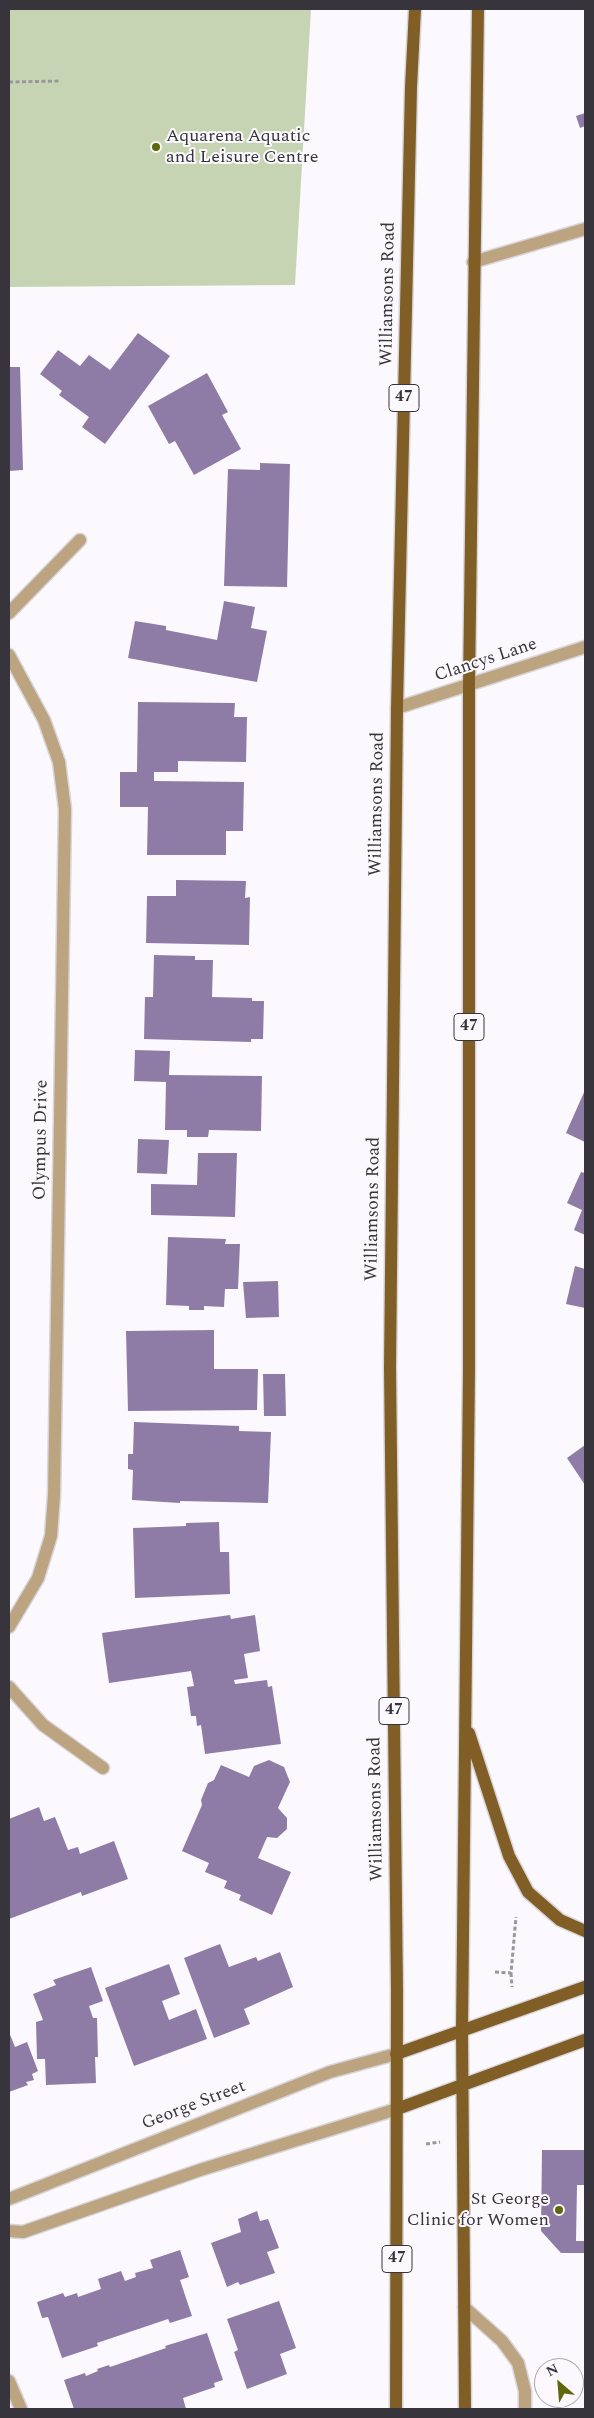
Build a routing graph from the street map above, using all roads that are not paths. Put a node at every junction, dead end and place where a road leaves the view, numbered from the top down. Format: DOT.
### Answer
graph roads {
  1 [pos="415,9"];
  2 [pos="478,9"];
  3 [pos="585,229"];
  4 [pos="473,262"];
  5 [pos="80,540"];
  6 [pos="9,613"];
  7 [pos="585,647"];
  8 [pos="9,655"];
  9 [pos="469,685"];
  10 [pos="397,708"];
  11 [pos="9,1628"];
  12 [pos="9,1687"];
  13 [pos="465,1721"];
  14 [pos="103,1768"];
  15 [pos="585,1932"];
  16 [pos="585,1987"];
  17 [pos="462,2030"];
  18 [pos="585,2040"];
  19 [pos="396,2054"];
  20 [pos="463,2083"];
  21 [pos="397,2108"];
  22 [pos="9,2200"];
  23 [pos="9,2231"];
  24 [pos="464,2307"];
  25 [pos="9,2381"];
  26 [pos="21,2409"];
  27 [pos="396,2409"];
  28 [pos="465,2409"];
  29 [pos="525,2409"];
  1 -- 10 [label="main road, Williamsons Road / 47"];
  2 -- 4 [label="main road, 47"];
  3 -- 4 [label="street"];
  4 -- 9 [label="main road, 47"];
  5 -- 6 [label="street"];
  7 -- 9 [label="street, Clancys Lane"];
  8 -- 11 [label="street, Olympus Drive"];
  9 -- 10 [label="street, Clancys Lane"];
  9 -- 13 [label="main road, 47"];
  10 -- 19 [label="main road, Williamsons Road / 47"];
  12 -- 14 [label="street"];
  13 -- 15 [label="main road"];
  13 -- 17 [label="main road, 47"];
  16 -- 17 [label="main road"];
  17 -- 19 [label="main road"];
  17 -- 20 [label="main road, 47"];
  18 -- 20 [label="main road"];
  19 -- 21 [label="main road, Williamsons Road / 47"];
  19 -- 22 [label="street, George Street"];
  20 -- 21 [label="main road"];
  20 -- 24 [label="main road, 47"];
  21 -- 23 [label="street"];
  21 -- 27 [label="main road, Williamsons Road / 47"];
  24 -- 28 [label="main road, 47"];
  24 -- 29 [label="street"];
  25 -- 26 [label="street"];
}
